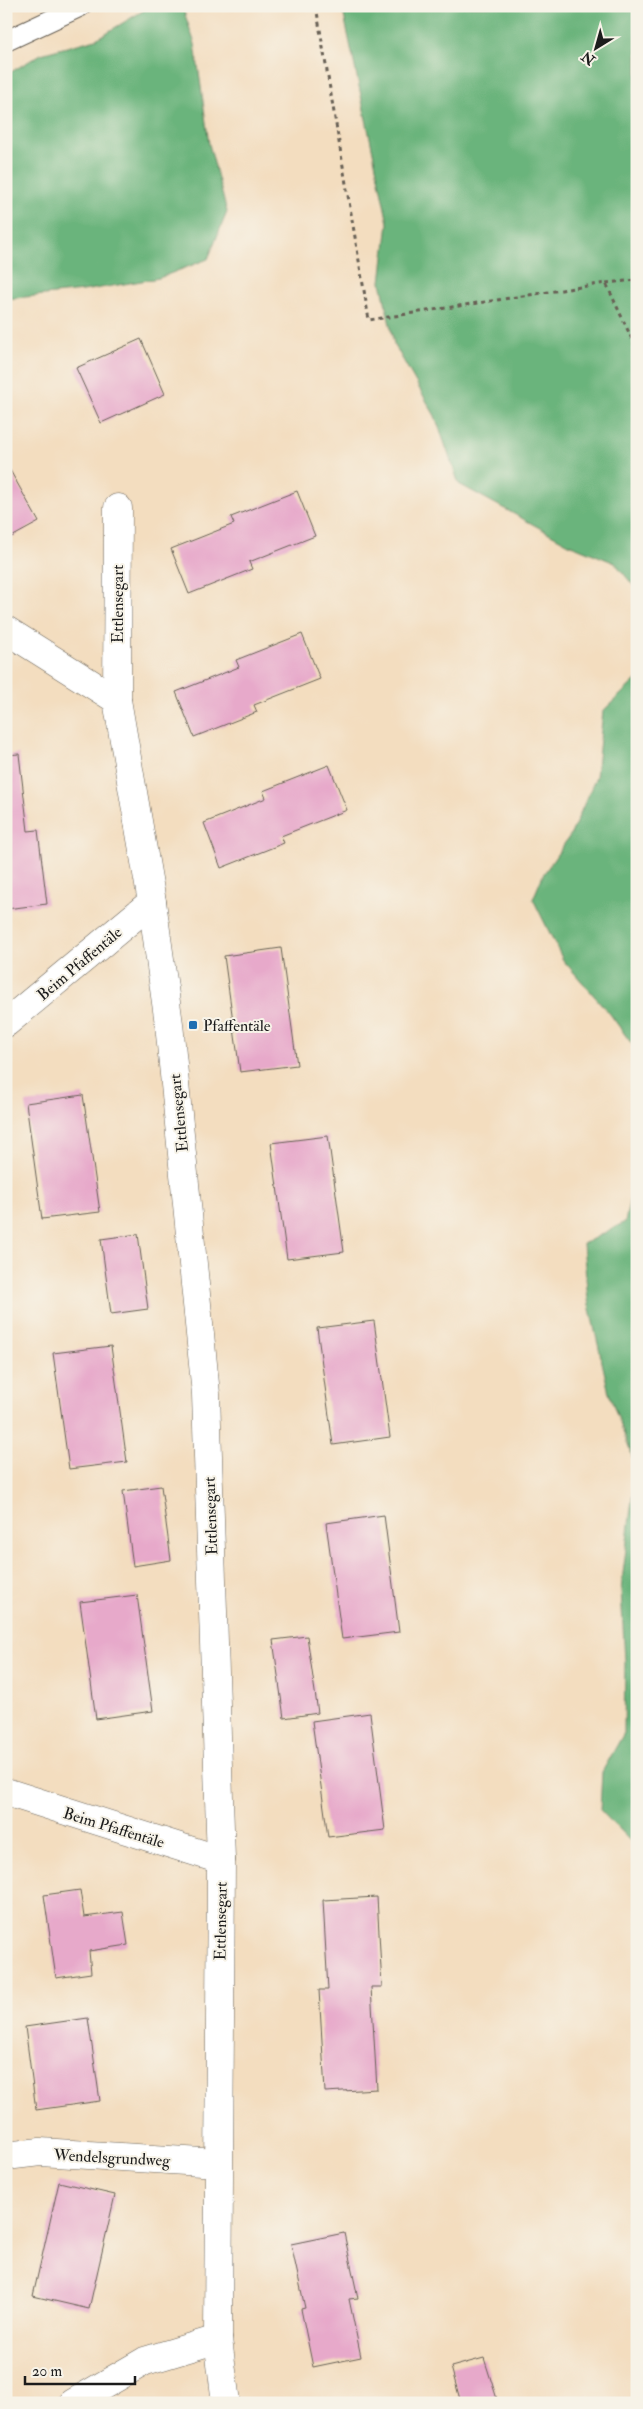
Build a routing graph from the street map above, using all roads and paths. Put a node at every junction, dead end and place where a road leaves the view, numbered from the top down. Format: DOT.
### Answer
graph roads {
  1 [pos="81,6"];
  2 [pos="316,6"];
  3 [pos="6,41"];
  4 [pos="637,280"];
  5 [pos="606,283"];
  6 [pos="637,350"];
  7 [pos="118,508"];
  8 [pos="6,630"];
  9 [pos="117,700"];
  10 [pos="152,902"];
  11 [pos="6,1023"];
  12 [pos="6,1792"];
  13 [pos="221,1860"];
  14 [pos="6,2156"];
  15 [pos="218,2163"];
  16 [pos="218,2339"];
  17 [pos="73,2403"];
  18 [pos="226,2403"];
  1 -- 3 [label="lane"];
  2 -- 5 [label="path"];
  4 -- 5 [label="path"];
  5 -- 6 [label="path"];
  7 -- 9 [label="street, Ettlensegart"];
  8 -- 9 [label="street"];
  9 -- 10 [label="street, Ettlensegart"];
  10 -- 11 [label="street, Beim Pfaffentäle"];
  10 -- 13 [label="street, Ettlensegart"];
  12 -- 13 [label="street, Beim Pfaffentäle"];
  13 -- 15 [label="street, Ettlensegart"];
  14 -- 15 [label="street, Wendelsgrundweg"];
  15 -- 16 [label="street, Ettlensegart"];
  16 -- 17 [label="street"];
  16 -- 18 [label="street, Ettlensegart"];
}
